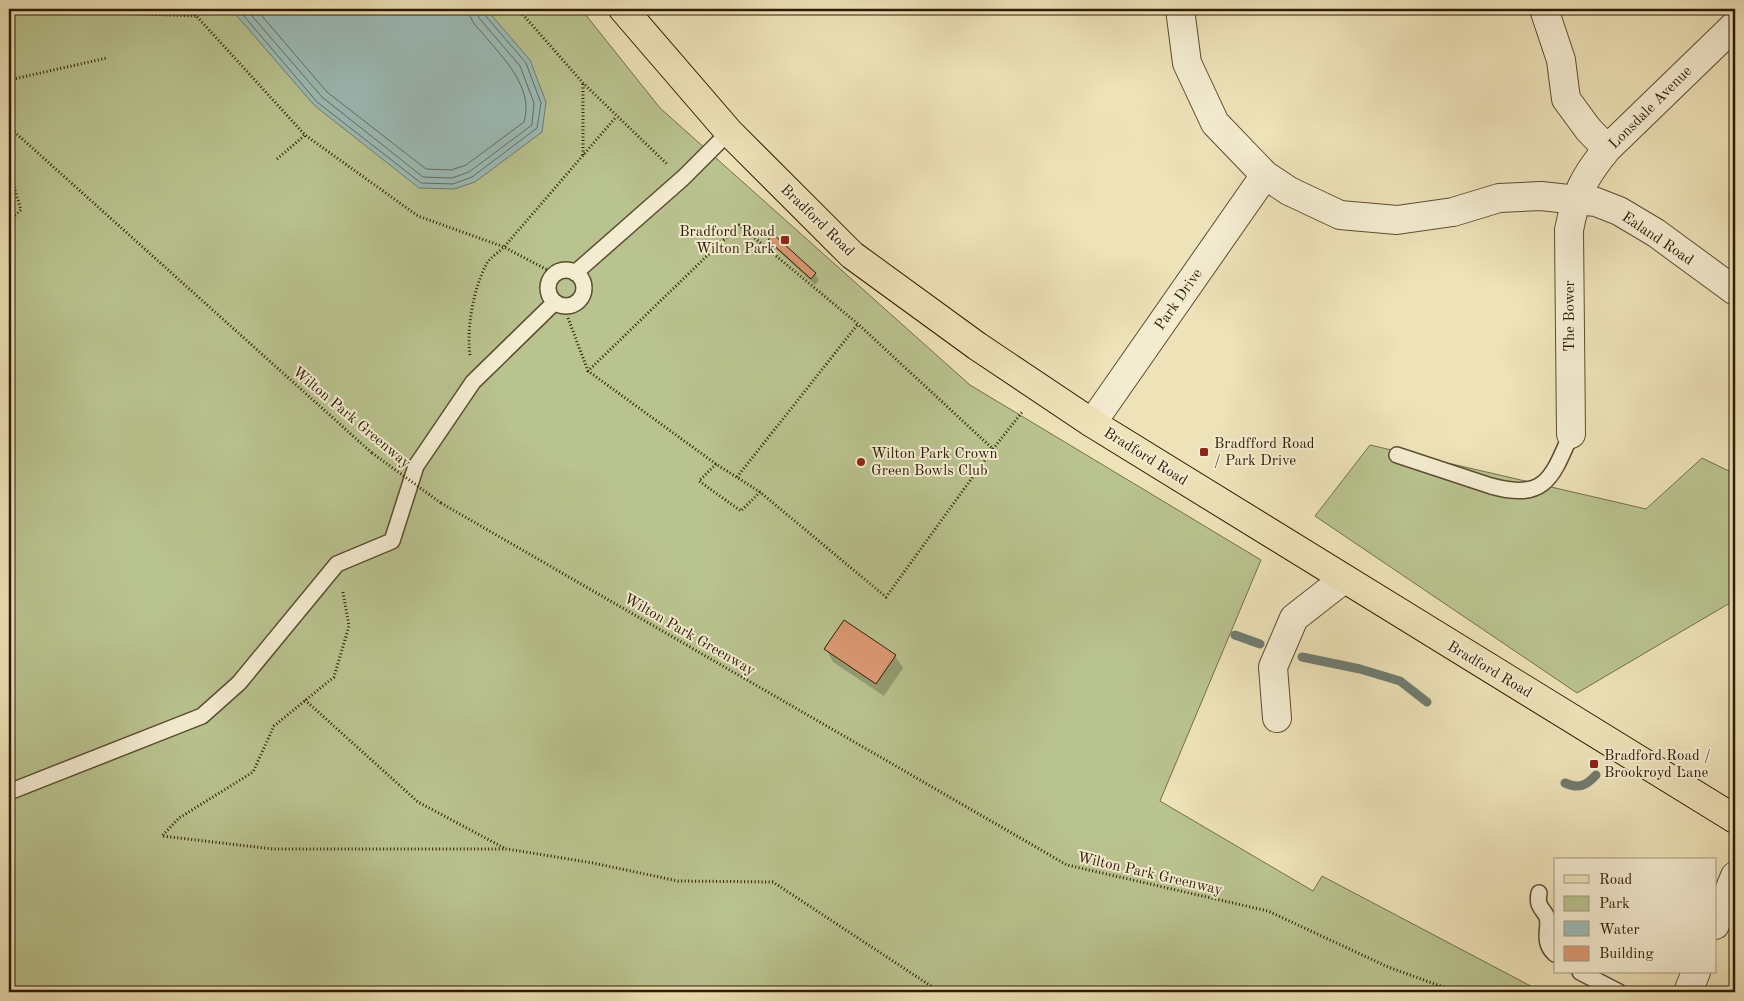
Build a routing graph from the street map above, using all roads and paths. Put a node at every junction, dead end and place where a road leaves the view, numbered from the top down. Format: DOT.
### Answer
graph roads {
  1 [pos="104,9"];
  2 [pos="190,9"];
  3 [pos="518,9"];
  4 [pos="623,9"];
  5 [pos="1180,9"];
  6 [pos="1544,9"];
  7 [pos="197,16"];
  8 [pos="1735,24"];
  9 [pos="107,58"];
  10 [pos="9,80"];
  11 [pos="583,83"];
  12 [pos="616,117"];
  13 [pos="9,127"];
  14 [pos="729,132"];
  15 [pos="305,135"];
  16 [pos="1607,149"];
  17 [pos="583,155"];
  18 [pos="277,159"];
  19 [pos="9,170"];
  20 [pos="1265,175"];
  21 [pos="683,178"];
  22 [pos="1575,199"];
  23 [pos="9,221"];
  24 [pos="504,247"];
  25 [pos="575,273"];
  26 [pos="555,274"];
  27 [pos="1735,291"];
  28 [pos="559,304"];
  29 [pos="858,324"];
  30 [pos="588,371"];
  31 [pos="473,382"];
  32 [pos="1040,389"];
  33 [pos="1092,423"];
  34 [pos="1571,434"];
  35 [pos="993,450"];
  36 [pos="1397,455"];
  37 [pos="716,464"];
  38 [pos="737,477"];
  39 [pos="760,492"];
  40 [pos="337,564"];
  41 [pos="1344,579"];
  42 [pos="305,700"];
  43 [pos="1277,718"];
  44 [pos="9,792"];
  45 [pos="1735,819"];
  46 [pos="507,849"];
  47 [pos="1735,876"];
  48 [pos="1539,893"];
  49 [pos="1716,923"];
  50 [pos="1554,952"];
  51 [pos="1584,974"];
  52 [pos="1695,974"];
  53 [pos="940,992"];
  54 [pos="1457,992"];
  55 [pos="1619,992"];
  56 [pos="1688,992"];
  1 -- 7 [label="path"];
  2 -- 7 [label="path"];
  3 -- 11 [label="path"];
  4 -- 14 [label="main road, Bradford Road"];
  5 -- 20 [label="street, Ealand Road"];
  6 -- 16 [label="street"];
  7 -- 15 [label="path"];
  8 -- 16 [label="street, Lonsdale Avenue"];
  9 -- 10 [label="path"];
  11 -- 12 [label="path"];
  11 -- 17 [label="path"];
  12 -- 17 [label="path"];
  12 -- 21 [label="path"];
  13 -- 54 [label="path, Wilton Park Greenway, bridge"];
  14 -- 21 [label="lane"];
  14 -- 32 [label="main road, Bradford Road"];
  15 -- 18 [label="path"];
  15 -- 24 [label="path"];
  16 -- 22 [label="street, Lonsdale Avenue"];
  17 -- 24 [label="path"];
  19 -- 23 [label="path"];
  20 -- 22 [label="street, Ealand Road"];
  20 -- 33 [label="street, Park Drive"];
  21 -- 25 [label="lane"];
  22 -- 27 [label="street, Ealand Road"];
  22 -- 34 [label="street, The Bower"];
  24 -- 26 [label="path"];
  24 -- 31 [label="path"];
  25 -- 26 [label="lane"];
  25 -- 28 [label="lane"];
  26 -- 28 [label="lane"];
  28 -- 30 [label="path"];
  28 -- 31 [label="lane"];
  29 -- 30 [label="path"];
  29 -- 35 [label="path"];
  29 -- 38 [label="path"];
  30 -- 37 [label="path"];
  31 -- 40 [label="lane"];
  32 -- 33 [label="main road, Bradford Road"];
  32 -- 35 [label="path"];
  33 -- 41 [label="main road, Bradford Road"];
  34 -- 36 [label="lane"];
  35 -- 39 [label="path"];
  37 -- 38 [label="path"];
  37 -- 39 [label="path"];
  38 -- 39 [label="path"];
  40 -- 42 [label="path"];
  40 -- 44 [label="lane"];
  41 -- 43 [label="street"];
  41 -- 45 [label="main road, Bradford Road"];
  42 -- 46 [label="path"];
  42 -- 46 [label="path"];
  46 -- 53 [label="path"];
  47 -- 49 [label="street"];
  48 -- 50 [label="lane"];
  51 -- 55 [label="lane"];
  52 -- 56 [label="street"];
}
